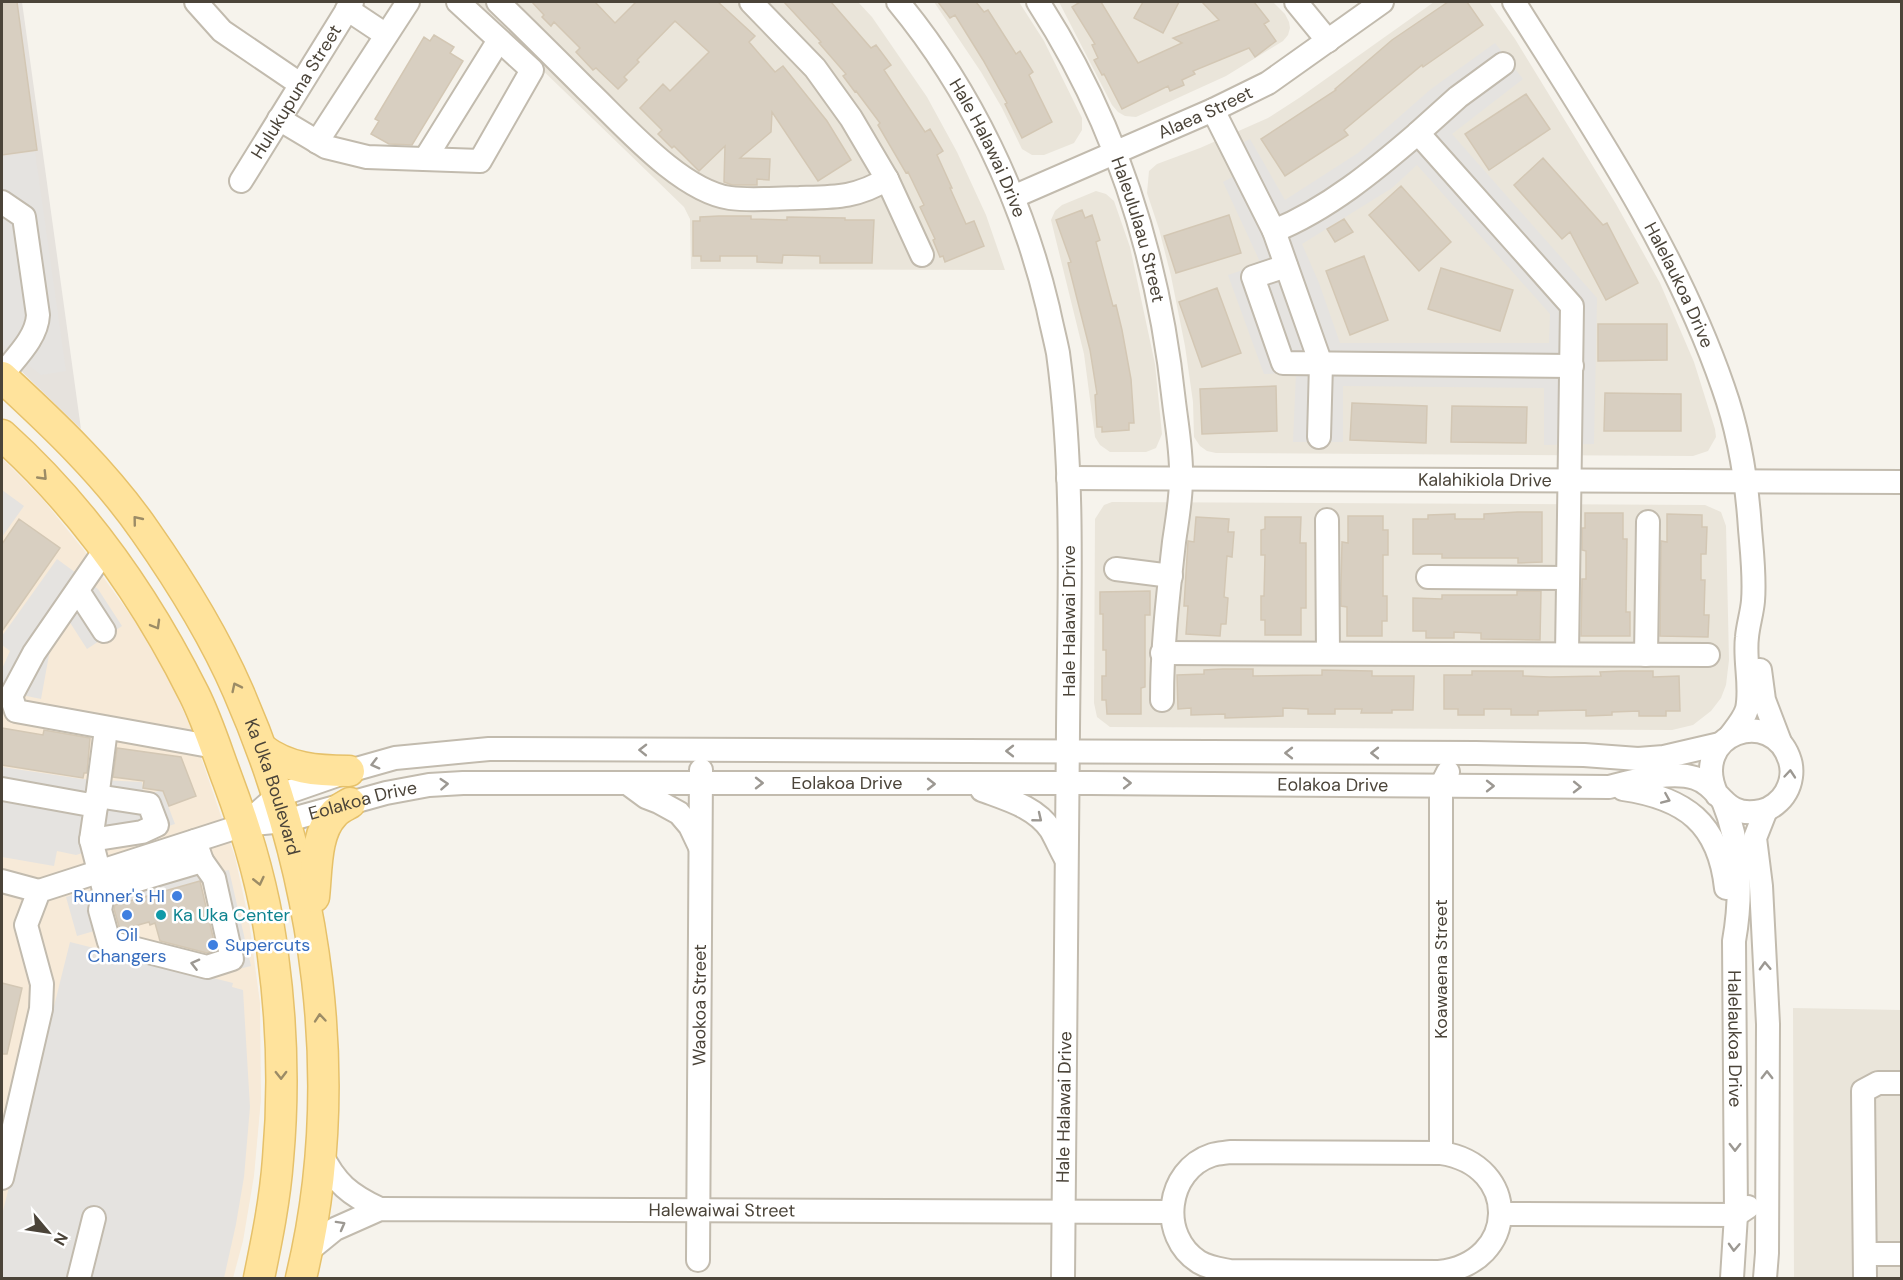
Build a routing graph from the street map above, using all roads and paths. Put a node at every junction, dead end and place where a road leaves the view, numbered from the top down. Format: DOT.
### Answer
graph roads {
  1 [pos="196,2"];
  2 [pos="408,2"];
  3 [pos="458,2"];
  4 [pos="498,2"];
  5 [pos="751,2"];
  6 [pos="898,2"];
  7 [pos="1038,2"];
  8 [pos="1296,2"];
  9 [pos="1382,2"];
  10 [pos="1514,2"];
  11 [pos="349,5"];
  12 [pos="386,35"];
  13 [pos="499,40"];
  14 [pos="1328,41"];
  15 [pos="1503,64"];
  16 [pos="300,84"];
  17 [pos="1213,110"];
  18 [pos="279,119"];
  19 [pos="1418,132"];
  20 [pos="317,141"];
  21 [pos="1116,151"];
  22 [pos="425,159"];
  23 [pos="887,179"];
  24 [pos="241,181"];
  25 [pos="1013,197"];
  26 [pos="2,202"];
  27 [pos="1274,231"];
  28 [pos="922,255"];
  29 [pos="1286,266"];
  30 [pos="1321,364"];
  31 [pos="1572,366"];
  32 [pos="2,376"];
  33 [pos="2,435"];
  34 [pos="1319,438"];
  35 [pos="1068,478"];
  36 [pos="1182,478"];
  37 [pos="1571,480"];
  38 [pos="1744,481"];
  39 [pos="1902,482"];
  40 [pos="1327,520"];
  41 [pos="1648,522"];
  42 [pos="105,550"];
  43 [pos="1116,569"];
  44 [pos="1171,576"];
  45 [pos="1428,578"];
  46 [pos="1568,578"];
  47 [pos="78,591"];
  48 [pos="1753,604"];
  49 [pos="104,632"];
  50 [pos="1162,653"];
  51 [pos="1328,653"];
  52 [pos="1567,654"];
  53 [pos="1646,655"];
  54 [pos="1708,655"];
  55 [pos="1162,700"];
  56 [pos="106,729"];
  57 [pos="1725,740"];
  58 [pos="1780,742"];
  59 [pos="215,747"];
  60 [pos="262,749"];
  61 [pos="701,751"];
  62 [pos="1069,752"];
  63 [pos="1403,753"];
  64 [pos="1476,753"];
  65 [pos="349,771"];
  66 [pos="627,783"];
  67 [pos="701,783"];
  68 [pos="967,784"];
  69 [pos="1068,784"];
  70 [pos="1441,786"];
  71 [pos="1609,788"];
  72 [pos="2,789"];
  73 [pos="1720,798"];
  74 [pos="97,801"];
  75 [pos="350,803"];
  76 [pos="281,809"];
  77 [pos="1766,810"];
  78 [pos="244,825"];
  79 [pos="91,840"];
  80 [pos="700,848"];
  81 [pos="199,851"];
  82 [pos="1068,863"];
  83 [pos="2,881"];
  84 [pos="101,881"];
  85 [pos="39,891"];
  86 [pos="311,933"];
  87 [pos="1734,941"];
  88 [pos="1902,1083"];
  89 [pos="321,1153"];
  90 [pos="1441,1153"];
  91 [pos="1767,1173"];
  92 [pos="2,1178"];
  93 [pos="380,1209"];
  94 [pos="698,1209"];
  95 [pos="1063,1211"];
  96 [pos="1172,1212"];
  97 [pos="1500,1214"];
  98 [pos="1736,1215"];
  99 [pos="94,1218"];
  100 [pos="1767,1254"];
  101 [pos="1865,1254"];
  102 [pos="1902,1254"];
  103 [pos="698,1260"];
  104 [pos="305,1265"];
  105 [pos="1439,1275"];
  106 [pos="79,1278"];
  107 [pos="259,1278"];
  108 [pos="1063,1278"];
  109 [pos="1732,1278"];
  110 [pos="1765,1278"];
  111 [pos="1865,1278"];
  1 -- 16 [label="street"];
  2 -- 12 [label="street"];
  3 -- 13 [label="street"];
  4 -- 23 [label="street"];
  5 -- 23 [label="street"];
  6 -- 25 [label="street, Hale Halawai Drive"];
  7 -- 21 [label="street, Haleululaau Street"];
  8 -- 14 [label="street"];
  9 -- 14 [label="street, Alaea Street"];
  10 -- 38 [label="street, Halelaukoa Drive"];
  11 -- 12 [label="street"];
  11 -- 16 [label="street, Hulukupuna Street"];
  12 -- 20 [label="street"];
  13 -- 22 [label="street"];
  13 -- 22 [label="street"];
  14 -- 17 [label="street, Alaea Street"];
  15 -- 19 [label="street"];
  16 -- 18 [label="street, Hulukupuna Street"];
  17 -- 21 [label="street, Alaea Street"];
  17 -- 27 [label="street"];
  18 -- 20 [label="street"];
  18 -- 24 [label="street, Hulukupuna Street"];
  19 -- 27 [label="street"];
  19 -- 31 [label="street"];
  20 -- 22 [label="street"];
  21 -- 25 [label="street, Alaea Street"];
  21 -- 36 [label="street, Haleululaau Street"];
  23 -- 28 [label="street"];
  25 -- 35 [label="street, Hale Halawai Drive"];
  26 -- 32 [label="street"];
  27 -- 29 [label="street"];
  29 -- 30 [label="street"];
  29 -- 30 [label="street"];
  30 -- 31 [label="street"];
  30 -- 34 [label="street"];
  31 -- 37 [label="street"];
  60 -- 32 [label="main road, Ka Uka Boulevard, one-way"];
  33 -- 42 [label="main road, one-way"];
  35 -- 36 [label="street, Kalahikiola Drive"];
  35 -- 62 [label="street, Hale Halawai Drive"];
  36 -- 37 [label="street, Kalahikiola Drive"];
  36 -- 44 [label="street, Haleululaau Street"];
  37 -- 38 [label="street, Kalahikiola Drive"];
  37 -- 46 [label="street"];
  38 -- 39 [label="street, Kalahikiola Drive"];
  38 -- 48 [label="street, Halelaukoa Drive"];
  40 -- 51 [label="street"];
  41 -- 53 [label="street"];
  42 -- 47 [label="street"];
  42 -- 59 [label="main road, one-way"];
  43 -- 44 [label="street"];
  44 -- 50 [label="street, Haleululaau Street"];
  45 -- 46 [label="street"];
  46 -- 52 [label="street"];
  47 -- 49 [label="street"];
  47 -- 56 [label="street"];
  48 -- 57 [label="street, Halelaukoa Drive"];
  48 -- 58 [label="street, Halelaukoa Drive"];
  50 -- 51 [label="street"];
  50 -- 55 [label="street, Haleululaau Street"];
  51 -- 52 [label="street"];
  52 -- 53 [label="street"];
  53 -- 54 [label="street"];
  56 -- 59 [label="street"];
  56 -- 74 [label="street"];
  57 -- 58 [label="street"];
  57 -- 64 [label="street, Eolakoa Drive"];
  57 -- 73 [label="street"];
  77 -- 58 [label="street, one-way"];
  59 -- 78 [label="main road"];
  60 -- 65 [label="main road"];
  60 -- 76 [label="main road, Ka Uka Boulevard"];
  62 -- 61 [label="street, Eolakoa Drive, one-way"];
  61 -- 65 [label="street, Eolakoa Drive, one-way"];
  61 -- 67 [label="street, Waokoa Street"];
  63 -- 62 [label="street, Eolakoa Drive, one-way"];
  62 -- 69 [label="street, Hale Halawai Drive"];
  63 -- 64 [label="street, Eolakoa Drive"];
  63 -- 70 [label="street"];
  64 -- 70 [label="street"];
  65 -- 76 [label="street, Eolakoa Drive"];
  66 -- 67 [label="street, Eolakoa Drive"];
  75 -- 66 [label="street, Eolakoa Drive, one-way"];
  66 -- 80 [label="street"];
  67 -- 68 [label="street, Eolakoa Drive, one-way"];
  67 -- 80 [label="street, Waokoa Street"];
  68 -- 69 [label="street, Eolakoa Drive"];
  68 -- 82 [label="street, one-way"];
  69 -- 70 [label="street, Eolakoa Drive, one-way"];
  69 -- 82 [label="street, Hale Halawai Drive"];
  70 -- 71 [label="street, Eolakoa Drive, one-way"];
  70 -- 90 [label="street, Koawaena Street"];
  71 -- 73 [label="street, Eolakoa Drive"];
  71 -- 87 [label="street, one-way"];
  72 -- 74 [label="street"];
  73 -- 77 [label="street"];
  73 -- 87 [label="street, Halelaukoa Drive"];
  74 -- 79 [label="street"];
  74 -- 79 [label="street"];
  75 -- 76 [label="street, Eolakoa Drive"];
  75 -- 86 [label="main road"];
  76 -- 78 [label="street, Eolakoa Drive"];
  76 -- 86 [label="main road, Ka Uka Boulevard"];
  91 -- 77 [label="street, Halelaukoa Drive, one-way"];
  78 -- 81 [label="street, Eolakoa Drive"];
  78 -- 107 [label="main road, one-way"];
  79 -- 84 [label="street"];
  80 -- 94 [label="street, Waokoa Street"];
  81 -- 84 [label="street, Eolakoa Drive"];
  81 -- 84 [label="street, one-way"];
  82 -- 95 [label="street, Hale Halawai Drive"];
  83 -- 85 [label="street"];
  84 -- 85 [label="street, Eolakoa Drive"];
  85 -- 92 [label="street"];
  89 -- 86 [label="main road, Ka Uka Boulevard, one-way"];
  87 -- 98 [label="street, Halelaukoa Drive, one-way"];
  88 -- 101 [label="street"];
  89 -- 93 [label="street, Halewaiwai Street"];
  89 -- 104 [label="main road, Ka Uka Boulevard"];
  90 -- 96 [label="street"];
  90 -- 97 [label="street"];
  91 -- 98 [label="street"];
  91 -- 100 [label="street, Halelaukoa Drive"];
  93 -- 94 [label="street, Halewaiwai Street"];
  104 -- 93 [label="street, Halewaiwai Street, one-way"];
  94 -- 95 [label="street, Halewaiwai Street"];
  94 -- 103 [label="street, Waokoa Street"];
  95 -- 96 [label="street"];
  95 -- 108 [label="street, Hale Halawai Drive"];
  96 -- 105 [label="street"];
  97 -- 98 [label="street"];
  97 -- 105 [label="street"];
  98 -- 100 [label="street"];
  98 -- 109 [label="street, Halelaukoa Drive, one-way"];
  99 -- 106 [label="street"];
  100 -- 110 [label="street, Halelaukoa Drive"];
  101 -- 102 [label="street"];
  101 -- 111 [label="street"];
}
